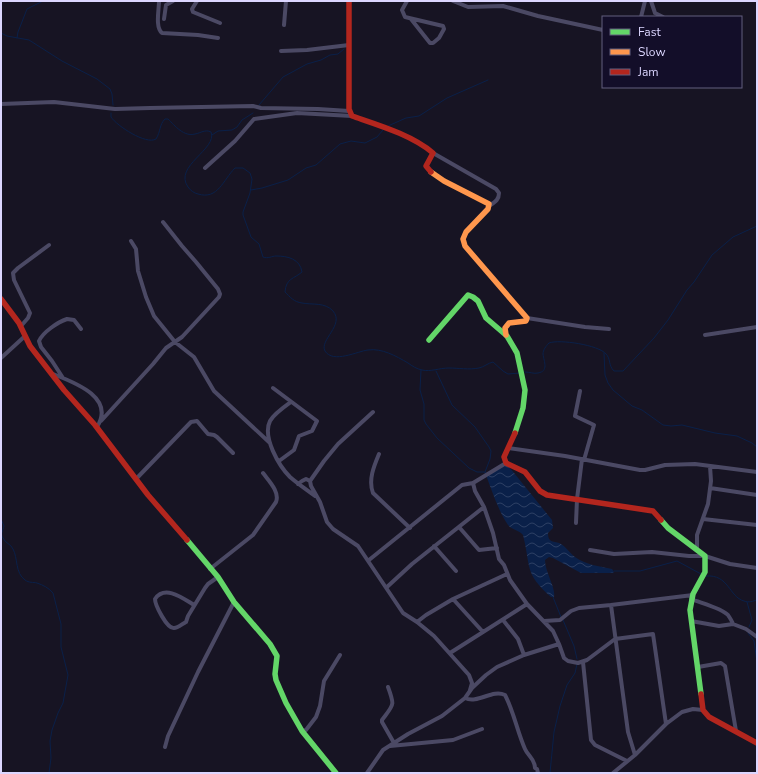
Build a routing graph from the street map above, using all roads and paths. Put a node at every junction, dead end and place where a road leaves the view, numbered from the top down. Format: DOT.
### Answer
graph roads {
  1 [pos="159,1"];
  2 [pos="173,1"];
  3 [pos="197,1"];
  4 [pos="286,1"];
  5 [pos="349,1"];
  6 [pos="407,1"];
  7 [pos="453,1"];
  8 [pos="645,1"];
  9 [pos="650,1"];
  10 [pos="641,16"];
  11 [pos="661,16"];
  12 [pos="164,19"];
  13 [pos="411,19"];
  14 [pos="220,23"];
  15 [pos="284,25"];
  16 [pos="602,30"];
  17 [pos="218,38"];
  18 [pos="349,45"];
  19 [pos="281,51"];
  20 [pos="1,104"];
  21 [pos="351,113"];
  22 [pos="434,153"];
  23 [pos="205,168"];
  24 [pos="489,206"];
  25 [pos="163,222"];
  26 [pos="131,241"];
  27 [pos="49,245"];
  28 [pos="1,299"];
  29 [pos="527,318"];
  30 [pos="21,326"];
  31 [pos="757,327"];
  32 [pos="81,329"];
  33 [pos="610,329"];
  34 [pos="706,334"];
  35 [pos="506,335"];
  36 [pos="25,336"];
  37 [pos="429,340"];
  38 [pos="175,342"];
  39 [pos="1,358"];
  40 [pos="53,374"];
  41 [pos="62,378"];
  42 [pos="273,388"];
  43 [pos="580,391"];
  44 [pos="291,402"];
  45 [pos="373,412"];
  46 [pos="101,421"];
  47 [pos="95,425"];
  48 [pos="270,443"];
  49 [pos="508,448"];
  50 [pos="233,453"];
  51 [pos="379,454"];
  52 [pos="583,459"];
  53 [pos="279,460"];
  54 [pos="506,463"];
  55 [pos="710,466"];
  56 [pos="757,472"];
  57 [pos="263,473"];
  58 [pos="136,479"];
  59 [pos="310,480"];
  60 [pos="473,483"];
  61 [pos="298,484"];
  62 [pos="710,488"];
  63 [pos="757,495"];
  64 [pos="317,497"];
  65 [pos="577,499"];
  66 [pos="484,507"];
  67 [pos="702,519"];
  68 [pos="576,523"];
  69 [pos="757,525"];
  70 [pos="459,527"];
  71 [pos="410,528"];
  72 [pos="434,546"];
  73 [pos="497,548"];
  74 [pos="697,549"];
  75 [pos="590,550"];
  76 [pos="705,556"];
  77 [pos="369,560"];
  78 [pos="757,568"];
  79 [pos="210,569"];
  80 [pos="456,571"];
  81 [pos="507,574"];
  82 [pos="218,577"];
  83 [pos="387,587"];
  84 [pos="692,597"];
  85 [pos="453,599"];
  86 [pos="234,602"];
  87 [pos="527,604"];
  88 [pos="194,605"];
  89 [pos="611,605"];
  90 [pos="503,620"];
  91 [pos="544,621"];
  92 [pos="691,621"];
  93 [pos="417,622"];
  94 [pos="733,624"];
  95 [pos="482,632"];
  96 [pos="757,637"];
  97 [pos="615,639"];
  98 [pos="559,644"];
  99 [pos="450,653"];
  100 [pos="524,655"];
  101 [pos="340,656"];
  102 [pos="584,662"];
  103 [pos="698,667"];
  104 [pos="388,687"];
  105 [pos="466,697"];
  106 [pos="703,710"];
  107 [pos="666,724"];
  108 [pos="482,729"];
  109 [pos="302,731"];
  110 [pos="736,731"];
  111 [pos="757,743"];
  112 [pos="392,744"];
  113 [pos="165,747"];
  114 [pos="635,755"];
  115 [pos="627,761"];
  116 [pos="336,773"];
  117 [pos="367,773"];
  118 [pos="538,773"];
  119 [pos="613,773"];
  1 -- 17 [label="street"];
  2 -- 12 [label="street"];
  3 -- 14 [label="street"];
  4 -- 15 [label="street"];
  5 -- 18 [label="street"];
  6 -- 13 [label="street"];
  7 -- 16 [label="street"];
  8 -- 10 [label="street"];
  9 -- 11 [label="street"];
  13 -- 13 [label="street"];
  18 -- 19 [label="street"];
  18 -- 21 [label="street"];
  20 -- 21 [label="street"];
  21 -- 22 [label="street"];
  21 -- 23 [label="street"];
  22 -- 24 [label="street"];
  22 -- 24 [label="street"];
  24 -- 29 [label="street"];
  25 -- 38 [label="street"];
  26 -- 38 [label="street"];
  27 -- 30 [label="street"];
  28 -- 30 [label="street"];
  29 -- 33 [label="street"];
  29 -- 35 [label="street"];
  30 -- 36 [label="street"];
  31 -- 34 [label="street"];
  32 -- 41 [label="street"];
  35 -- 37 [label="street"];
  35 -- 49 [label="street"];
  36 -- 39 [label="street"];
  36 -- 40 [label="street"];
  38 -- 46 [label="street"];
  38 -- 48 [label="street"];
  40 -- 41 [label="street"];
  40 -- 47 [label="street"];
  41 -- 46 [label="street"];
  42 -- 44 [label="street"];
  43 -- 52 [label="street"];
  44 -- 48 [label="street"];
  44 -- 53 [label="street"];
  45 -- 59 [label="street"];
  46 -- 47 [label="street"];
  47 -- 58 [label="street"];
  48 -- 53 [label="street"];
  49 -- 52 [label="street"];
  49 -- 54 [label="street"];
  50 -- 58 [label="street"];
  51 -- 71 [label="street"];
  52 -- 55 [label="street"];
  52 -- 65 [label="street"];
  53 -- 61 [label="street"];
  54 -- 60 [label="street"];
  54 -- 65 [label="street"];
  55 -- 56 [label="street"];
  55 -- 62 [label="street"];
  57 -- 79 [label="street"];
  58 -- 79 [label="street"];
  59 -- 61 [label="street"];
  59 -- 64 [label="street"];
  60 -- 66 [label="street"];
  60 -- 71 [label="street"];
  61 -- 64 [label="street"];
  62 -- 63 [label="street"];
  62 -- 67 [label="street"];
  64 -- 77 [label="street"];
  65 -- 68 [label="street"];
  65 -- 74 [label="street"];
  66 -- 70 [label="street"];
  66 -- 73 [label="street"];
  67 -- 69 [label="street"];
  67 -- 74 [label="street"];
  70 -- 72 [label="street"];
  70 -- 73 [label="street"];
  71 -- 77 [label="street"];
  72 -- 80 [label="street"];
  72 -- 83 [label="street"];
  73 -- 81 [label="street"];
  74 -- 76 [label="street"];
  75 -- 76 [label="street"];
  76 -- 78 [label="street"];
  76 -- 84 [label="street"];
  77 -- 83 [label="street"];
  79 -- 82 [label="street"];
  81 -- 85 [label="street"];
  81 -- 87 [label="street"];
  82 -- 86 [label="street"];
  82 -- 88 [label="street"];
  83 -- 93 [label="street"];
  84 -- 89 [label="street"];
  84 -- 92 [label="street"];
  84 -- 94 [label="street"];
  85 -- 93 [label="street"];
  85 -- 95 [label="street"];
  86 -- 109 [label="street"];
  86 -- 113 [label="street"];
  87 -- 90 [label="street"];
  87 -- 91 [label="street"];
  88 -- 88 [label="street"];
  89 -- 91 [label="street"];
  89 -- 97 [label="street"];
  90 -- 95 [label="street"];
  90 -- 100 [label="street"];
  91 -- 98 [label="street"];
  92 -- 94 [label="street"];
  92 -- 103 [label="street"];
  93 -- 99 [label="street"];
  94 -- 96 [label="street"];
  95 -- 99 [label="street"];
  97 -- 102 [label="street"];
  97 -- 107 [label="street"];
  97 -- 114 [label="street"];
  98 -- 100 [label="street"];
  98 -- 102 [label="street"];
  99 -- 105 [label="street"];
  100 -- 105 [label="street"];
  101 -- 109 [label="street"];
  102 -- 115 [label="street"];
  103 -- 106 [label="street"];
  103 -- 110 [label="street"];
  104 -- 112 [label="street"];
  105 -- 112 [label="street"];
  105 -- 118 [label="street"];
  106 -- 107 [label="street"];
  106 -- 110 [label="street"];
  107 -- 114 [label="street"];
  108 -- 112 [label="street"];
  109 -- 116 [label="street"];
  110 -- 111 [label="street"];
  112 -- 117 [label="street"];
  114 -- 115 [label="street"];
  115 -- 119 [label="street"];
}
